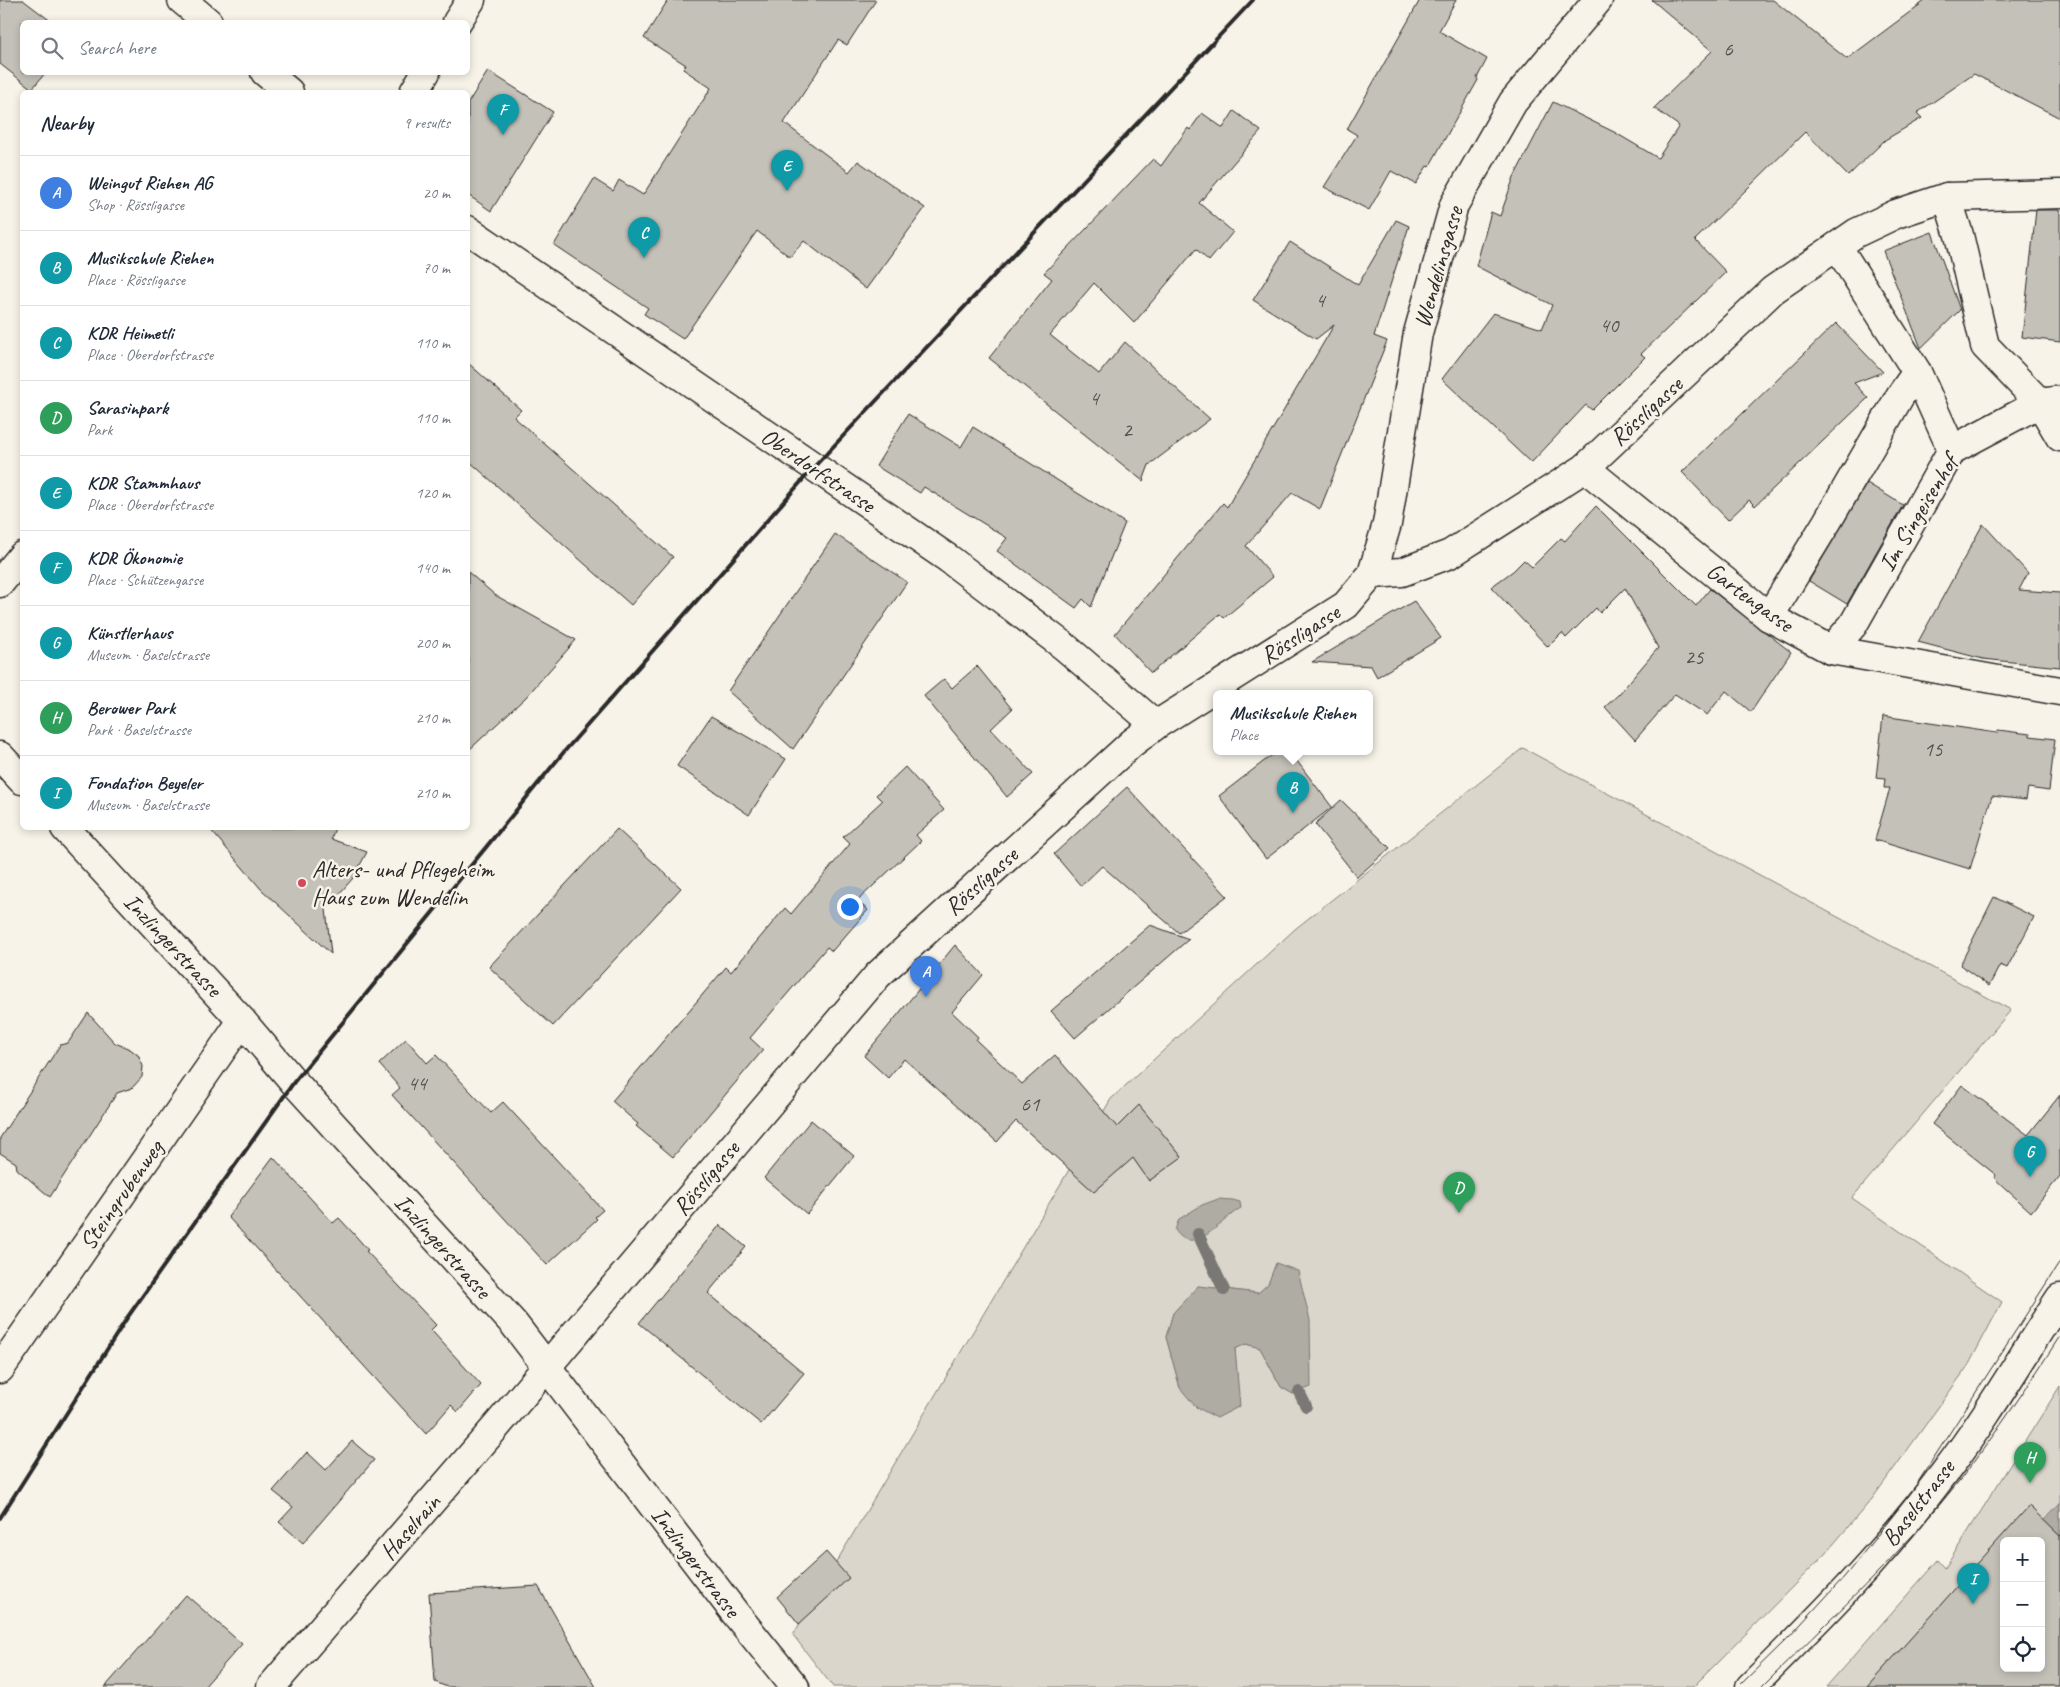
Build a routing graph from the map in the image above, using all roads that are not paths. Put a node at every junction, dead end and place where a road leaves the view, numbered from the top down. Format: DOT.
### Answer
graph roads {
  1 [pos="182,0"];
  2 [pos="471,0"];
  3 [pos="1598,0"];
  4 [pos="206,20"];
  5 [pos="458,20"];
  6 [pos="269,75"];
  7 [pos="424,75"];
  8 [pos="287,90"];
  9 [pos="415,90"];
  10 [pos="2060,194"];
  11 [pos="1948,197"];
  12 [pos="470,231"];
  13 [pos="1837,246"];
  14 [pos="1917,372"];
  15 [pos="2050,401"];
  16 [pos="2060,438"];
  17 [pos="1952,450"];
  18 [pos="1585,468"];
  19 [pos="20,558"];
  20 [pos="1372,574"];
  21 [pos="0,583"];
  22 [pos="1769,617"];
  23 [pos="1831,650"];
  24 [pos="2060,691"];
  25 [pos="1156,725"];
  26 [pos="0,756"];
  27 [pos="20,778"];
  28 [pos="67,830"];
  29 [pos="242,1021"];
  30 [pos="2060,1298"];
  31 [pos="547,1367"];
  32 [pos="0,1369"];
  33 [pos="271,1687"];
  34 [pos="795,1687"];
  35 [pos="1750,1687"];
  1 -- 4 [label="street"];
  2 -- 5 [label="street"];
  3 -- 20 [label="street, Wendelinsgasse"];
  6 -- 8 [label="street"];
  7 -- 9 [label="street"];
  10 -- 11 [label="street, Rössligasse"];
  11 -- 13 [label="street, Rössligasse"];
  11 -- 15 [label="street"];
  12 -- 25 [label="street, Oberdorfstrasse"];
  13 -- 14 [label="street"];
  13 -- 18 [label="street, Rössligasse"];
  14 -- 17 [label="street"];
  14 -- 22 [label="street"];
  15 -- 16 [label="street"];
  15 -- 17 [label="street, Im Singeisenhof"];
  17 -- 23 [label="street, Im Singeisenhof"];
  18 -- 20 [label="street, Rössligasse"];
  18 -- 22 [label="street, Gartengasse"];
  19 -- 21 [label="street"];
  20 -- 25 [label="street, Rössligasse"];
  22 -- 23 [label="street, Gartengasse"];
  23 -- 24 [label="street, Gartengasse"];
  25 -- 31 [label="street, Rössligasse"];
  26 -- 27 [label="street"];
  28 -- 29 [label="street, Inzlingerstrasse"];
  29 -- 31 [label="street, Inzlingerstrasse"];
  29 -- 32 [label="street, Steingrubenweg"];
  30 -- 35 [label="street, Baselstrasse"];
  31 -- 33 [label="street, Haselrain"];
  31 -- 34 [label="street, Inzlingerstrasse"];
}
